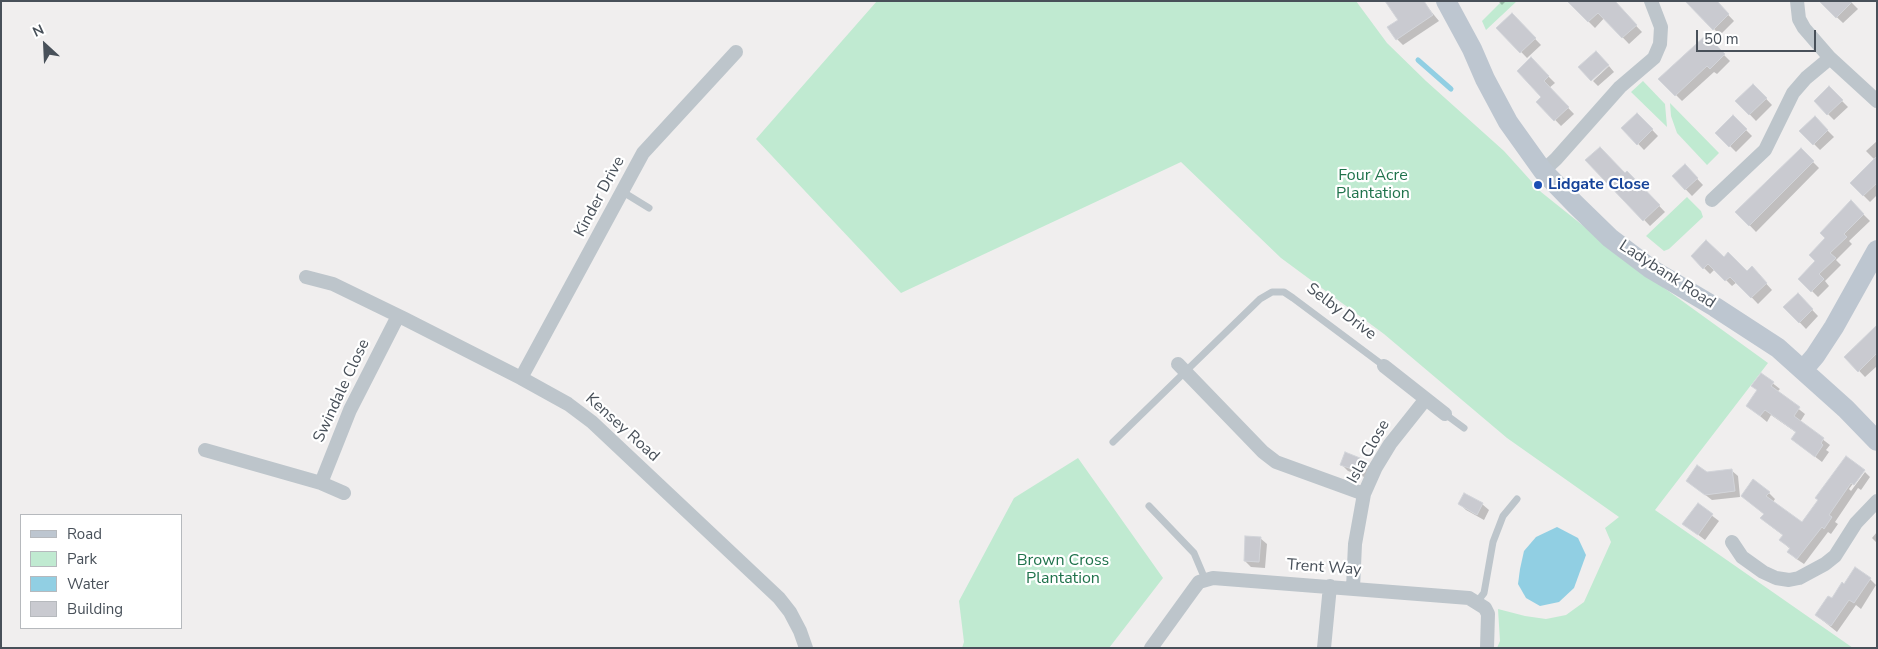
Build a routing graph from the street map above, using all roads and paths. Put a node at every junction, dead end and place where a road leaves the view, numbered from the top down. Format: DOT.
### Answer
graph roads {
  1 [pos="1446,1"];
  2 [pos="1651,1"];
  3 [pos="1797,1"];
  4 [pos="736,52"];
  5 [pos="1830,58"];
  6 [pos="1877,101"];
  7 [pos="1543,171"];
  8 [pos="623,192"];
  9 [pos="1712,200"];
  10 [pos="648,208"];
  11 [pos="1876,253"];
  12 [pos="306,277"];
  13 [pos="398,316"];
  14 [pos="1384,366"];
  15 [pos="1182,368"];
  16 [pos="1803,370"];
  17 [pos="522,378"];
  18 [pos="1425,400"];
  19 [pos="1445,414"];
  20 [pos="1464,428"];
  21 [pos="1877,441"];
  22 [pos="1113,442"];
  23 [pos="205,450"];
  24 [pos="321,483"];
  25 [pos="344,493"];
  26 [pos="1364,494"];
  27 [pos="1517,498"];
  28 [pos="1877,501"];
  29 [pos="1149,506"];
  30 [pos="1732,542"];
  31 [pos="1205,579"];
  32 [pos="1330,586"];
  33 [pos="1353,588"];
  34 [pos="1477,602"];
  35 [pos="806,648"];
  36 [pos="1151,648"];
  37 [pos="1324,648"];
  38 [pos="1487,648"];
  1 -- 7 [label="street, Ladybank Road"];
  2 -- 7 [label="street"];
  3 -- 5 [label="street"];
  4 -- 8 [label="street, Kinder Drive"];
  5 -- 6 [label="street"];
  5 -- 9 [label="street"];
  7 -- 16 [label="street, Ladybank Road"];
  8 -- 10 [label="lane"];
  8 -- 17 [label="street, Kinder Drive"];
  11 -- 16 [label="street"];
  12 -- 13 [label="street, Kensey Road"];
  13 -- 17 [label="street, Kensey Road"];
  13 -- 24 [label="street, Swindale Close"];
  14 -- 15 [label="lane, Selby Drive"];
  14 -- 18 [label="street"];
  15 -- 22 [label="lane, Selby Drive"];
  15 -- 26 [label="street"];
  16 -- 21 [label="street, Ladybank Road"];
  17 -- 35 [label="street, Kensey Road"];
  18 -- 19 [label="street"];
  18 -- 26 [label="street, Isla Close"];
  19 -- 20 [label="lane"];
  23 -- 24 [label="street"];
  24 -- 25 [label="street"];
  26 -- 33 [label="street, Isla Close"];
  27 -- 34 [label="lane"];
  28 -- 30 [label="street"];
  29 -- 31 [label="lane"];
  31 -- 32 [label="street, Trent Way"];
  31 -- 36 [label="street"];
  32 -- 33 [label="street, Trent Way"];
  32 -- 37 [label="street"];
  33 -- 34 [label="street, Trent Way"];
  34 -- 38 [label="street"];
}
